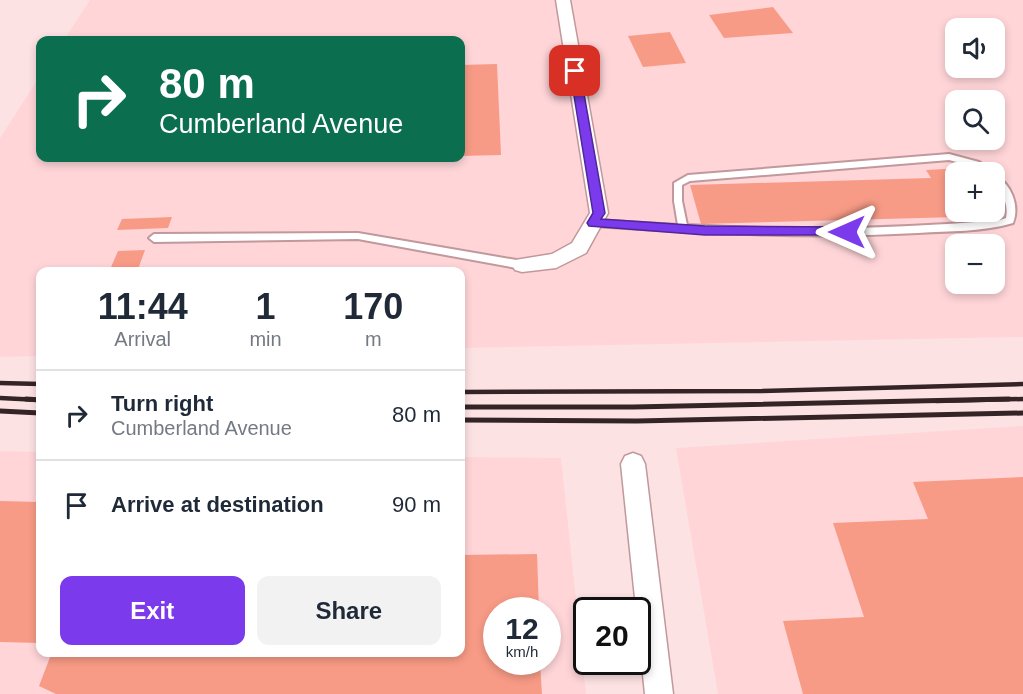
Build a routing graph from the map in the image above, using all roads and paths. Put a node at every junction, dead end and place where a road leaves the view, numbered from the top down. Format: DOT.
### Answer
graph roads {
  1 [pos="563,0"];
  2 [pos="968,162"];
  3 [pos="1005,189"];
  4 [pos="1005,222"];
  5 [pos="1005,222"];
  6 [pos="593,223"];
  7 [pos="682,229"];
  8 [pos="154,238"];
  9 [pos="522,265"];
  10 [pos="633,464"];
  11 [pos="659,694"];
  1 -- 6 [label="street"];
  2 -- 7 [label="lane"];
  3 -- 4 [label="lane"];
  5 -- 7 [label="lane"];
  6 -- 7 [label="lane"];
  6 -- 9 [label="street"];
  8 -- 9 [label="lane"];
  10 -- 11 [label="street"];
}
